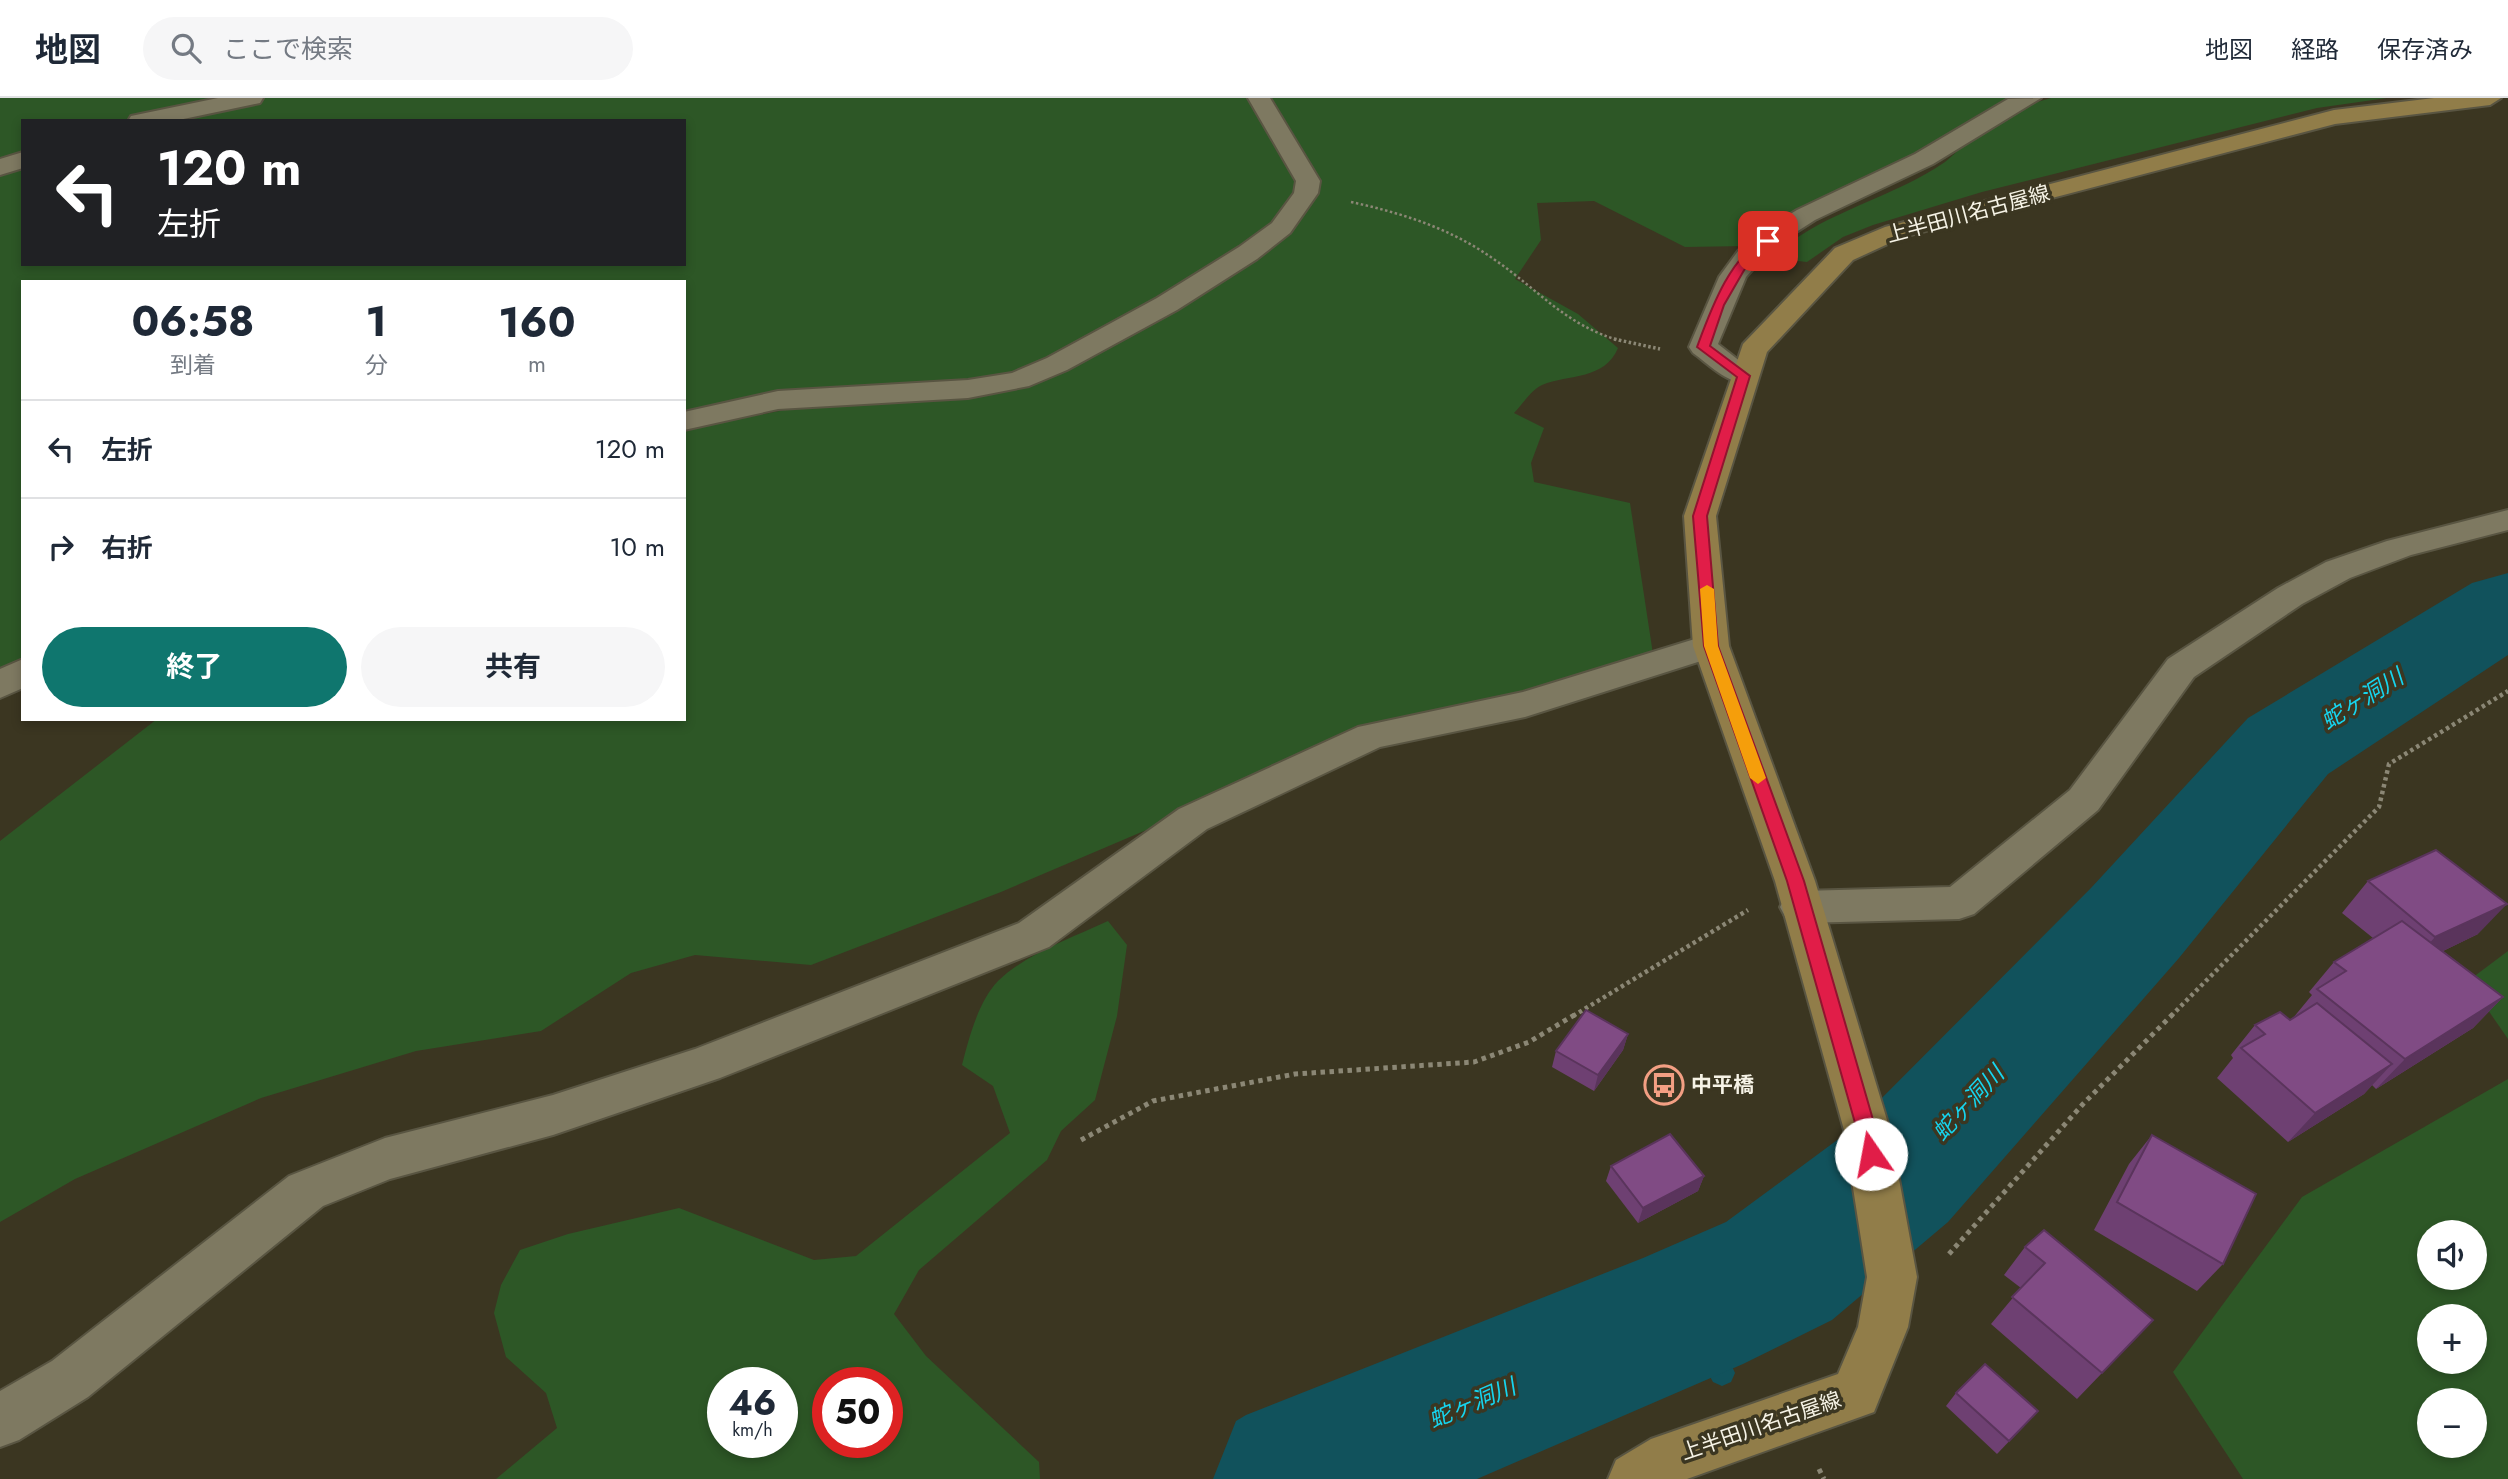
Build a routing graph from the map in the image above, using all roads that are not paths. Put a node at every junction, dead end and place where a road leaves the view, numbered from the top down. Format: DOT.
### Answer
graph roads {
  1 [pos="252,98"];
  2 [pos="1259,98"];
  3 [pos="2030,98"];
  4 [pos="2490,98"];
  5 [pos="149,119"];
  6 [pos="21,160"];
  7 [pos="0,168"];
  8 [pos="1728,366"];
  9 [pos="686,421"];
  10 [pos="2508,520"];
  11 [pos="1711,646"];
  12 [pos="21,672"];
  13 [pos="0,687"];
  14 [pos="1798,894"];
  15 [pos="0,1421"];
  16 [pos="1635,1479"];
  1 -- 5 [label="street"];
  2 -- 9 [label="street"];
  3 -- 8 [label="street"];
  4 -- 8 [label="main road, 上半田川名古屋線"];
  6 -- 7 [label="street"];
  8 -- 11 [label="main road, 上半田川名古屋線"];
  10 -- 14 [label="street"];
  11 -- 14 [label="main road, 上半田川名古屋線"];
  11 -- 15 [label="street"];
  12 -- 13 [label="street"];
  14 -- 16 [label="main road, 上半田川名古屋線"];
}
